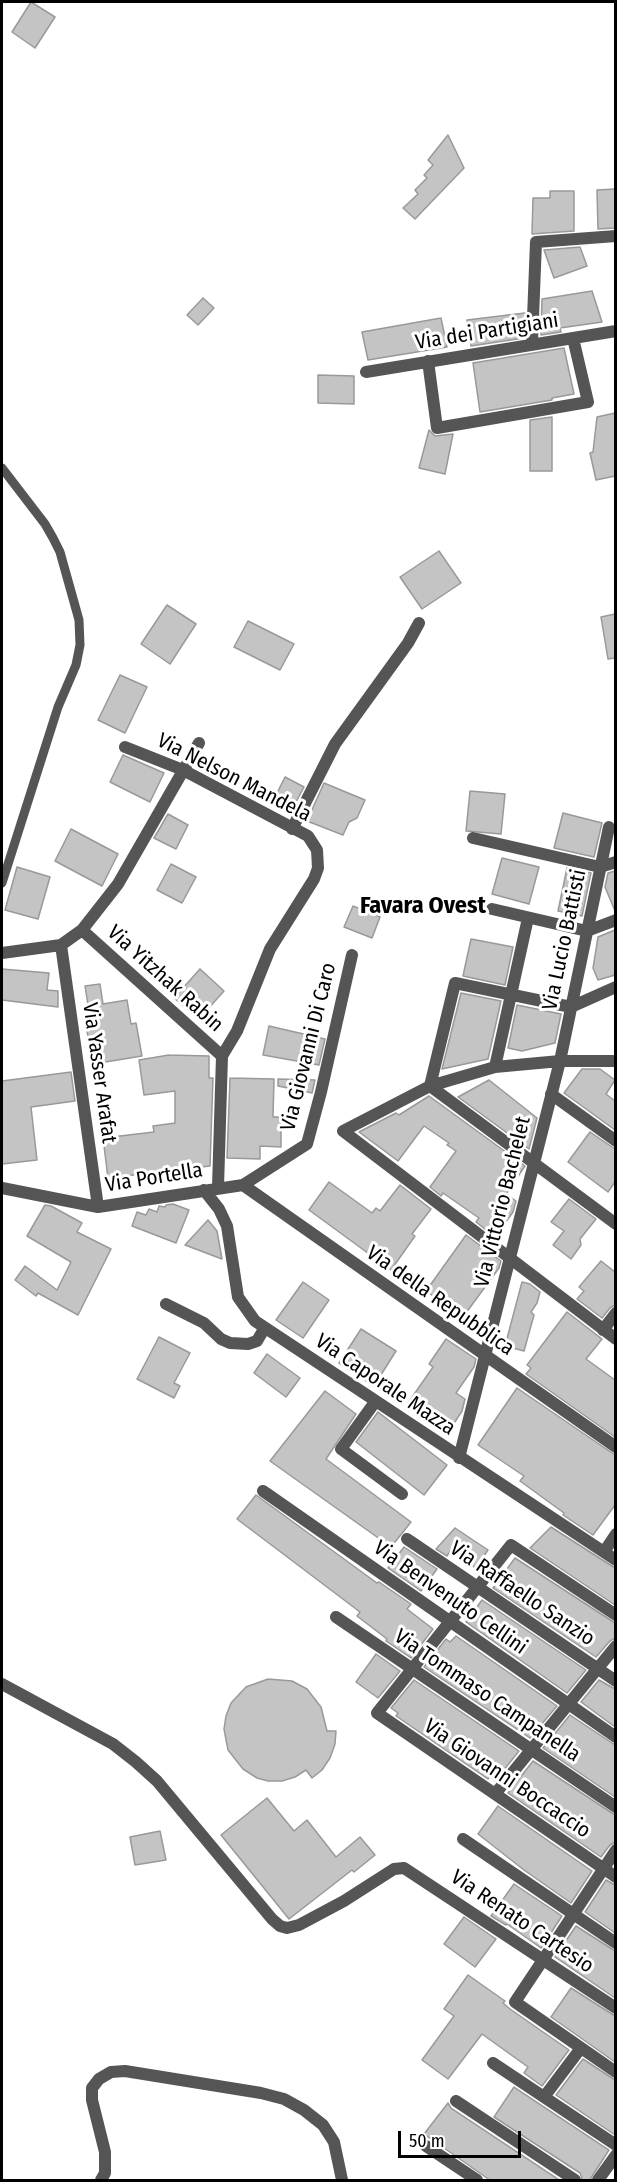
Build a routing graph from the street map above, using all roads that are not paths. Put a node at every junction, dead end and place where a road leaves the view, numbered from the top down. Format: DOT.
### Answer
graph roads {
  1 [pos="615,236"];
  2 [pos="615,331"];
  3 [pos="573,338"];
  4 [pos="532,343"];
  5 [pos="428,362"];
  6 [pos="366,372"];
  7 [pos="2,468"];
  8 [pos="419,623"];
  9 [pos="199,743"];
  10 [pos="125,747"];
  11 [pos="183,770"];
  12 [pos="609,827"];
  13 [pos="292,830"];
  14 [pos="473,838"];
  15 [pos="615,862"];
  16 [pos="600,867"];
  17 [pos="2,884"];
  18 [pos="492,909"];
  19 [pos="528,918"];
  20 [pos="615,920"];
  21 [pos="82,930"];
  22 [pos="587,931"];
  23 [pos="61,945"];
  24 [pos="2,953"];
  25 [pos="352,955"];
  26 [pos="615,987"];
  27 [pos="511,995"];
  28 [pos="571,1007"];
  29 [pos="222,1056"];
  30 [pos="615,1060"];
  31 [pos="560,1061"];
  32 [pos="495,1067"];
  33 [pos="430,1086"];
  34 [pos="551,1094"];
  35 [pos="615,1141"];
  36 [pos="534,1163"];
  37 [pos="243,1185"];
  38 [pos="218,1187"];
  39 [pos="2,1188"];
  40 [pos="204,1190"];
  41 [pos="98,1207"];
  42 [pos="615,1224"];
  43 [pos="509,1257"];
  44 [pos="166,1304"];
  45 [pos="615,1313"];
  46 [pos="264,1329"];
  47 [pos="603,1330"];
  48 [pos="615,1339"];
  49 [pos="484,1356"];
  50 [pos="375,1402"];
  51 [pos="615,1447"];
  52 [pos="459,1458"];
  53 [pos="263,1491"];
  54 [pos="402,1494"];
  55 [pos="407,1539"];
  56 [pos="611,1544"];
  57 [pos="615,1560"];
  58 [pos="477,1587"];
  59 [pos="615,1615"];
  60 [pos="336,1617"];
  61 [pos="450,1622"];
  62 [pos="615,1646"];
  63 [pos="412,1669"];
  64 [pos="597,1669"];
  65 [pos="615,1681"];
  66 [pos="2,1684"];
  67 [pos="568,1704"];
  68 [pos="615,1737"];
  69 [pos="532,1750"];
  70 [pos="495,1794"];
  71 [pos="615,1807"];
  72 [pos="463,1839"];
  73 [pos="615,1850"];
  74 [pos="603,1868"];
  75 [pos="615,1877"];
  76 [pos="573,1914"];
  77 [pos="615,1943"];
  78 [pos="543,1960"];
  79 [pos="615,2008"];
  80 [pos="581,2048"];
  81 [pos="493,2063"];
  82 [pos="615,2072"];
  83 [pos="544,2097"];
  84 [pos="456,2101"];
  85 [pos="615,2145"];
  86 [pos="426,2146"];
  87 [pos="615,2155"];
  88 [pos="101,2181"];
  89 [pos="342,2181"];
  90 [pos="477,2181"];
  91 [pos="575,2181"];
  92 [pos="598,2181"];
  1 -- 4 [label="street"];
  2 -- 3 [label="street, Via dei Partigiani"];
  3 -- 4 [label="street, Via dei Partigiani"];
  3 -- 5 [label="street"];
  4 -- 5 [label="street, Via dei Partigiani"];
  5 -- 6 [label="street, Via dei Partigiani"];
  7 -- 17 [label="lane"];
  8 -- 13 [label="street"];
  9 -- 11 [label="street"];
  10 -- 11 [label="street, Via Nelson Mandela"];
  11 -- 13 [label="street, Via Nelson Mandela"];
  11 -- 21 [label="street"];
  12 -- 16 [label="street, Via Lucio Battisti"];
  13 -- 29 [label="street, Via Nelson Mandela"];
  14 -- 16 [label="street"];
  15 -- 16 [label="street"];
  16 -- 22 [label="street, Via Lucio Battisti"];
  18 -- 19 [label="street"];
  19 -- 22 [label="street"];
  19 -- 27 [label="street"];
  20 -- 22 [label="street"];
  21 -- 23 [label="street"];
  21 -- 29 [label="street, Via Yitzhak Rabin"];
  22 -- 28 [label="street, Via Lucio Battisti"];
  23 -- 24 [label="street"];
  23 -- 41 [label="street, Via Yasser Arafat"];
  25 -- 37 [label="street, Via Giovanni Di Caro"];
  26 -- 28 [label="street"];
  27 -- 28 [label="street"];
  27 -- 32 [label="street"];
  27 -- 33 [label="street"];
  28 -- 31 [label="street, Via Lucio Battisti"];
  29 -- 38 [label="street, Via Nelson Mandela"];
  30 -- 31 [label="street"];
  31 -- 32 [label="street"];
  31 -- 34 [label="street, Via Vittorio Bachelet"];
  32 -- 33 [label="street"];
  33 -- 36 [label="street"];
  33 -- 43 [label="street"];
  34 -- 35 [label="street"];
  34 -- 36 [label="street, Via Vittorio Bachelet"];
  36 -- 42 [label="street"];
  36 -- 43 [label="street, Via Vittorio Bachelet"];
  37 -- 38 [label="street, Via Portella"];
  37 -- 49 [label="street, Via della Repubblica"];
  38 -- 40 [label="street, Via Portella"];
  39 -- 41 [label="street, Via Portella"];
  40 -- 41 [label="street, Via Portella"];
  40 -- 46 [label="street, Via Caporale Mazza"];
  43 -- 47 [label="street"];
  43 -- 49 [label="street, Via Vittorio Bachelet"];
  44 -- 46 [label="street"];
  45 -- 47 [label="street"];
  46 -- 50 [label="street, Via Caporale Mazza"];
  47 -- 48 [label="street"];
  49 -- 51 [label="street, Via della Repubblica"];
  49 -- 52 [label="street, Via Vittorio Bachelet"];
  50 -- 52 [label="street, Via Caporale Mazza"];
  50 -- 54 [label="street"];
  52 -- 56 [label="street, Via Caporale Mazza"];
  53 -- 61 [label="street, Via Benvenuto Cellini"];
  55 -- 58 [label="street, Via Raffaello Sanzio"];
  56 -- 57 [label="street, Via Caporale Mazza"];
  58 -- 59 [label="street"];
  58 -- 61 [label="street"];
  58 -- 64 [label="street, Via Raffaello Sanzio"];
  60 -- 63 [label="street, Via Tommaso Campanella"];
  61 -- 63 [label="street"];
  61 -- 67 [label="street, Via Benvenuto Cellini"];
  62 -- 64 [label="street"];
  63 -- 69 [label="street, Via Tommaso Campanella"];
  63 -- 70 [label="street, Via Giovanni Boccaccio"];
  64 -- 65 [label="street, Via Raffaello Sanzio"];
  64 -- 67 [label="street"];
  66 -- 78 [label="street, Via Renato Cartesio"];
  67 -- 68 [label="street, Via Benvenuto Cellini"];
  67 -- 69 [label="street"];
  69 -- 70 [label="street"];
  69 -- 71 [label="street, Via Tommaso Campanella"];
  70 -- 74 [label="street, Via Giovanni Boccaccio"];
  72 -- 76 [label="street"];
  73 -- 74 [label="street"];
  74 -- 75 [label="street, Via Giovanni Boccaccio"];
  74 -- 76 [label="street"];
  76 -- 77 [label="street"];
  76 -- 78 [label="street"];
  78 -- 79 [label="street, Via Renato Cartesio"];
  78 -- 80 [label="street"];
  80 -- 82 [label="street"];
  80 -- 83 [label="street"];
  81 -- 83 [label="street"];
  83 -- 85 [label="street"];
  84 -- 91 [label="street"];
  86 -- 90 [label="street"];
  87 -- 92 [label="street"];
  88 -- 89 [label="street"];
}
